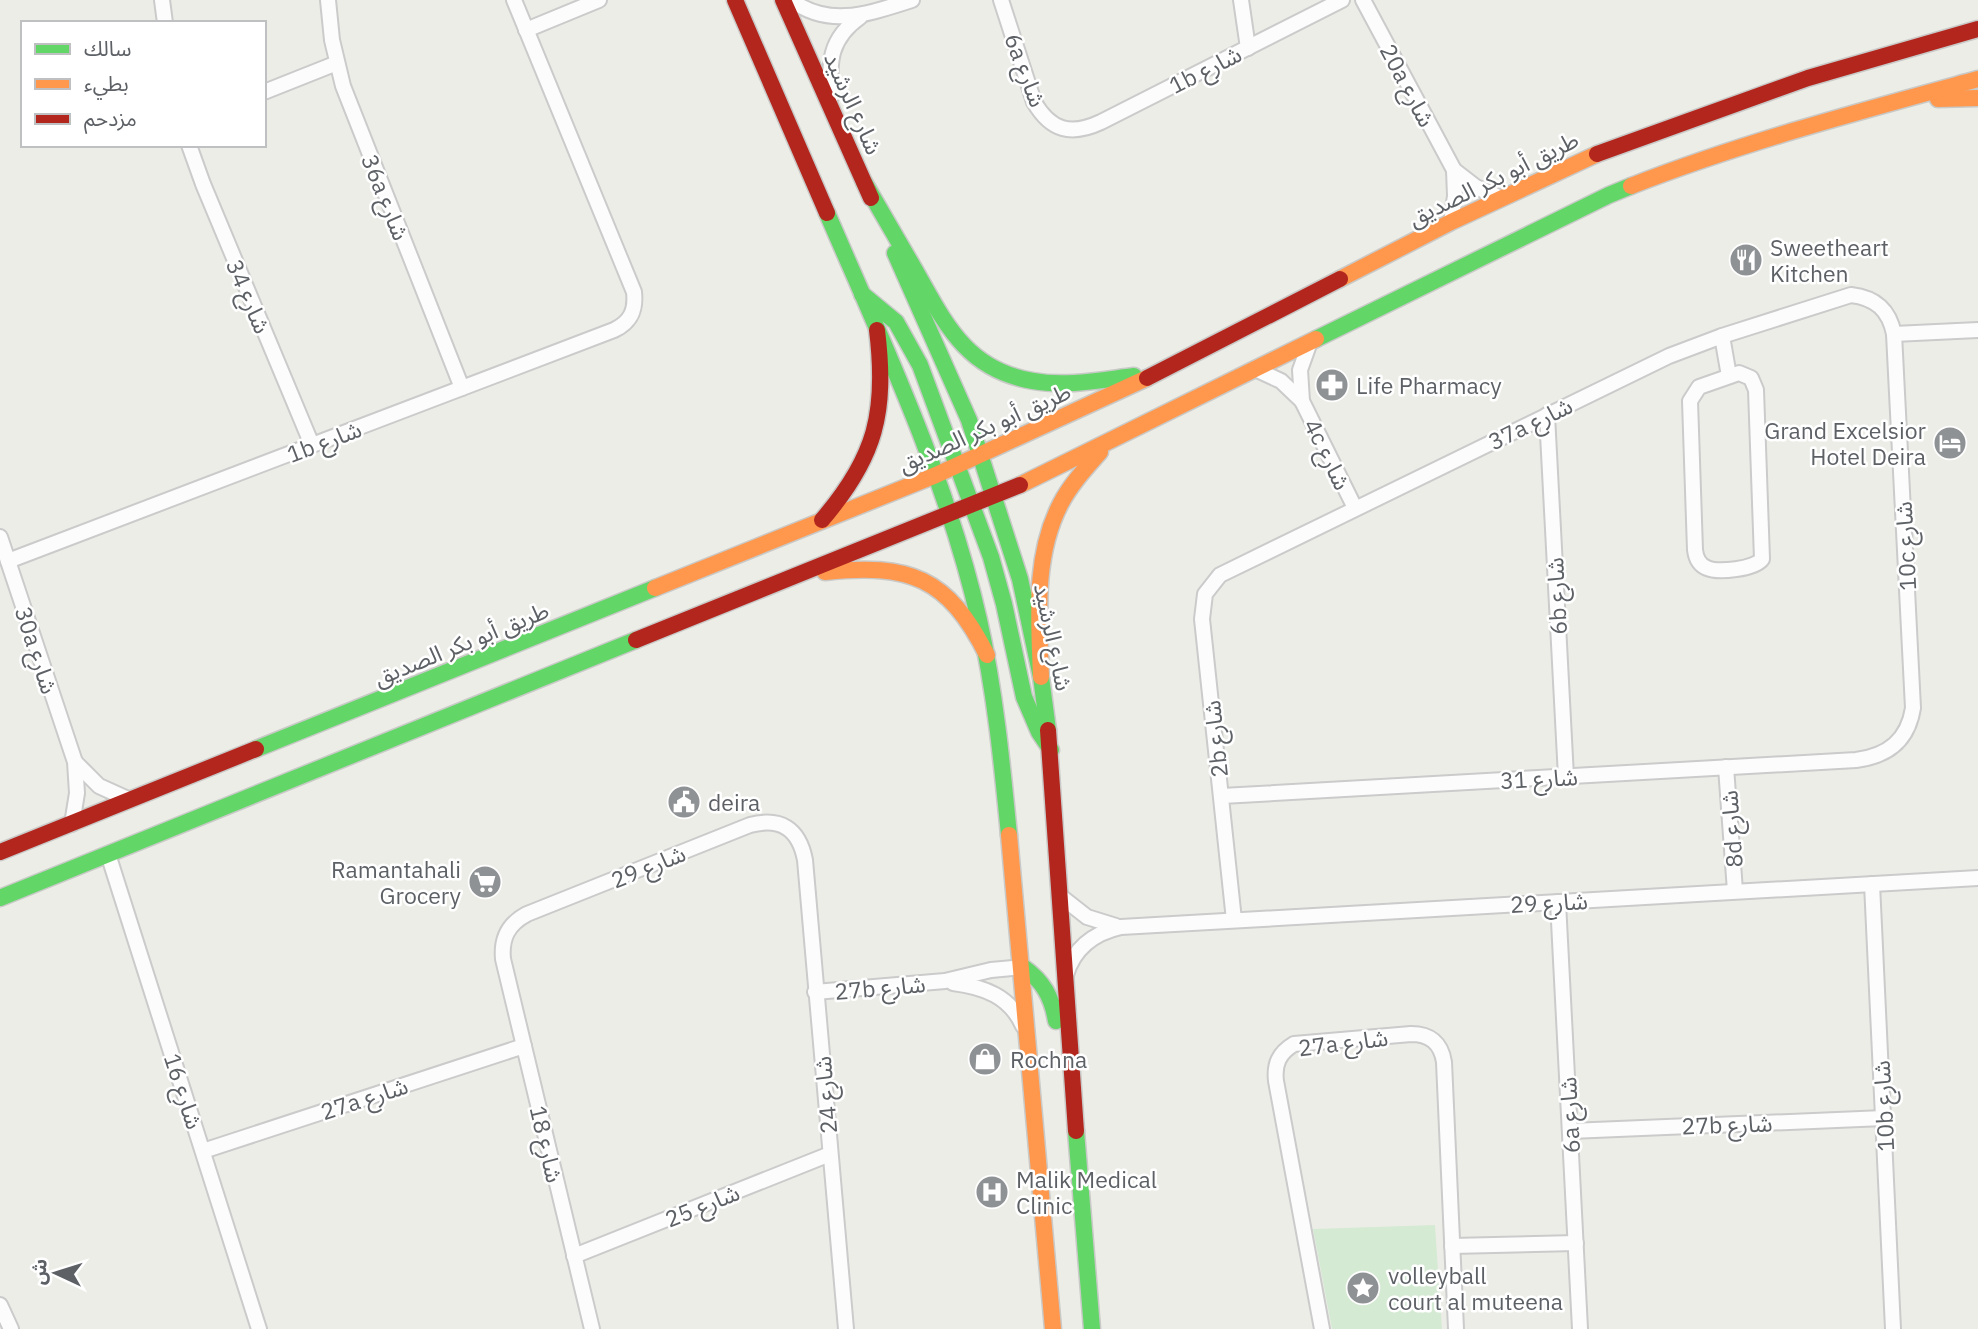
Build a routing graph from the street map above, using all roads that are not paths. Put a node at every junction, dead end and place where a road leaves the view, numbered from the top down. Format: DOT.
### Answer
graph roads {
  1 [pos="162,0"];
  2 [pos="328,0"];
  3 [pos="514,0"];
  4 [pos="599,0"];
  5 [pos="735,0"];
  6 [pos="783,0"];
  7 [pos="791,0"];
  8 [pos="912,0"];
  9 [pos="1001,0"];
  10 [pos="1241,0"];
  11 [pos="1342,0"];
  12 [pos="1363,0"];
  13 [pos="861,16"];
  14 [pos="165,21"];
  15 [pos="1978,29"];
  16 [pos="526,30"];
  17 [pos="1248,48"];
  18 [pos="337,63"];
  19 [pos="1978,79"];
  20 [pos="266,91"];
  21 [pos="1978,98"];
  22 [pos="1897,101"];
  23 [pos="832,110"];
  24 [pos="1065,130"];
  25 [pos="190,147"];
  26 [pos="1454,170"];
  27 [pos="864,182"];
  28 [pos="1501,198"];
  29 [pos="1451,222"];
  30 [pos="862,295"];
  31 [pos="1838,298"];
  32 [pos="877,330"];
  33 [pos="1978,330"];
  34 [pos="1894,334"];
  35 [pos="1722,335"];
  36 [pos="1310,342"];
  37 [pos="1255,369"];
  38 [pos="1155,374"];
  39 [pos="1729,376"];
  40 [pos="462,388"];
  41 [pos="1302,401"];
  42 [pos="1547,415"];
  43 [pos="1109,442"];
  44 [pos="312,445"];
  45 [pos="981,455"];
  46 [pos="958,465"];
  47 [pos="936,475"];
  48 [pos="994,496"];
  49 [pos="972,505"];
  50 [pos="1354,508"];
  51 [pos="949,513"];
  52 [pos="819,523"];
  53 [pos="0,537"];
  54 [pos="8,561"];
  55 [pos="1231,569"];
  56 [pos="788,578"];
  57 [pos="987,655"];
  58 [pos="1041,677"];
  59 [pos="1051,750"];
  60 [pos="1856,760"];
  61 [pos="75,762"];
  62 [pos="1727,767"];
  63 [pos="1566,777"];
  64 [pos="1222,796"];
  65 [pos="130,800"];
  66 [pos="72,824"];
  67 [pos="0,852"];
  68 [pos="108,854"];
  69 [pos="805,860"];
  70 [pos="1978,878"];
  71 [pos="1872,884"];
  72 [pos="1735,891"];
  73 [pos="1059,895"];
  74 [pos="0,898"];
  75 [pos="1558,902"];
  76 [pos="1234,920"];
  77 [pos="1121,927"];
  78 [pos="503,959"];
  79 [pos="1023,967"];
  80 [pos="945,981"];
  81 [pos="1064,983"];
  82 [pos="815,992"];
  83 [pos="1027,1036"];
  84 [pos="524,1046"];
  85 [pos="1884,1118"];
  86 [pos="1570,1131"];
  87 [pos="203,1151"];
  88 [pos="830,1154"];
  89 [pos="1081,1210"];
  90 [pos="1576,1243"];
  91 [pos="1452,1246"];
  92 [pos="574,1256"];
  93 [pos="0,1304"];
  94 [pos="12,1329"];
  95 [pos="259,1329"];
  96 [pos="592,1329"];
  97 [pos="846,1329"];
  98 [pos="1053,1329"];
  99 [pos="1093,1329"];
  100 [pos="1322,1329"];
  101 [pos="1456,1329"];
  102 [pos="1580,1329"];
  103 [pos="1893,1329"];
  1 -- 14 [label="street"];
  2 -- 18 [label="street, 36a شارع"];
  3 -- 16 [label="street"];
  4 -- 16 [label="street"];
  5 -- 30 [label="main road"];
  6 -- 23 [label="main road, شارع الرشيد"];
  7 -- 13 [label="street"];
  8 -- 13 [label="street"];
  9 -- 24 [label="street, 6a شارع"];
  10 -- 17 [label="street"];
  11 -- 17 [label="street, 1b شارع"];
  12 -- 26 [label="street, 20a شارع"];
  13 -- 23 [label="street"];
  15 -- 28 [label="main road, طريق أبو بكر الصديق"];
  16 -- 40 [label="street, 1b شارع"];
  17 -- 24 [label="street, 1b شارع"];
  18 -- 20 [label="street"];
  18 -- 40 [label="street, 36a شارع"];
  19 -- 22 [label="main road"];
  21 -- 22 [label="main road"];
  22 -- 36 [label="main road"];
  23 -- 27 [label="main road, شارع الرشيد"];
  25 -- 44 [label="street, شارع 34"];
  26 -- 28 [label="street, 20a شارع"];
  26 -- 29 [label="street, 20a شارع"];
  27 -- 38 [label="main road"];
  27 -- 45 [label="main road, شارع الرشيد"];
  28 -- 29 [label="main road, طريق أبو بكر الصديق"];
  29 -- 38 [label="main road, طريق أبو بكر الصديق"];
  30 -- 32 [label="main road"];
  30 -- 46 [label="main road"];
  31 -- 34 [label="street, 10c شارع"];
  31 -- 35 [label="street, 37a شارع"];
  32 -- 47 [label="main road"];
  32 -- 52 [label="main road"];
  33 -- 34 [label="street"];
  34 -- 60 [label="street, 10c شارع"];
  35 -- 39 [label="street"];
  35 -- 42 [label="street, 37a شارع"];
  36 -- 37 [label="main road"];
  36 -- 41 [label="street, 4c شارع"];
  37 -- 41 [label="street, 4c شارع"];
  37 -- 43 [label="main road"];
  38 -- 45 [label="main road, طريق أبو بكر الصديق"];
  39 -- 39 [label="street"];
  40 -- 44 [label="street, 1b شارع"];
  41 -- 50 [label="street, 4c شارع"];
  42 -- 50 [label="street, 37a شارع"];
  42 -- 63 [label="street, 6b شارع"];
  43 -- 48 [label="main road"];
  43 -- 58 [label="main road"];
  44 -- 54 [label="street, 1b شارع"];
  45 -- 46 [label="main road, طريق أبو بكر الصديق"];
  45 -- 48 [label="main road, شارع الرشيد"];
  46 -- 47 [label="main road, طريق أبو بكر الصديق"];
  46 -- 49 [label="main road"];
  47 -- 51 [label="main road"];
  47 -- 52 [label="main road, طريق أبو بكر الصديق"];
  48 -- 49 [label="main road"];
  48 -- 58 [label="main road, شارع الرشيد"];
  49 -- 51 [label="main road"];
  49 -- 59 [label="main road"];
  50 -- 55 [label="street, 37a شارع"];
  51 -- 56 [label="main road"];
  51 -- 57 [label="main road"];
  52 -- 65 [label="main road, طريق أبو بكر الصديق"];
  53 -- 54 [label="street, 30a شارع"];
  54 -- 61 [label="street, 30a شارع"];
  55 -- 64 [label="street, 2b شارع"];
  56 -- 57 [label="main road"];
  56 -- 68 [label="main road"];
  57 -- 79 [label="main road"];
  58 -- 59 [label="main road, شارع الرشيد"];
  59 -- 73 [label="main road, شارع الرشيد"];
  60 -- 62 [label="street, شارع 31"];
  61 -- 65 [label="street, 30a شارع"];
  61 -- 66 [label="street, 30a شارع"];
  62 -- 63 [label="street, شارع 31"];
  62 -- 72 [label="street, 8d شارع"];
  63 -- 64 [label="street, شارع 31"];
  64 -- 76 [label="street, 2b شارع"];
  65 -- 66 [label="main road, طريق أبو بكر الصديق"];
  66 -- 67 [label="main road, طريق أبو بكر الصديق"];
  68 -- 74 [label="main road"];
  68 -- 87 [label="street, شارع 16"];
  69 -- 78 [label="street, شارع 29"];
  69 -- 82 [label="street, شارع 24"];
  70 -- 71 [label="street, شارع 29"];
  71 -- 72 [label="street, شارع 29"];
  71 -- 85 [label="street, 10b شارع"];
  72 -- 75 [label="street, شارع 29"];
  73 -- 77 [label="street, شارع 29"];
  73 -- 81 [label="main road, شارع الرشيد"];
  75 -- 76 [label="street, شارع 29"];
  75 -- 86 [label="street, 6a شارع"];
  76 -- 77 [label="street, شارع 29"];
  77 -- 81 [label="street, شارع 29"];
  78 -- 84 [label="street, شارع 18"];
  79 -- 80 [label="street, 27b شارع"];
  79 -- 83 [label="main road"];
  79 -- 89 [label="main road"];
  80 -- 82 [label="street, 27b شارع"];
  80 -- 83 [label="street, 27b شارع"];
  81 -- 89 [label="main road, شارع الرشيد"];
  82 -- 88 [label="street, شارع 24"];
  83 -- 98 [label="main road"];
  84 -- 87 [label="street, 27a شارع"];
  84 -- 92 [label="street, شارع 18"];
  85 -- 86 [label="street, 27b شارع"];
  85 -- 103 [label="street, 10b شارع"];
  86 -- 90 [label="street, 6a شارع"];
  87 -- 95 [label="street, شارع 16"];
  88 -- 92 [label="street, شارع 25"];
  88 -- 97 [label="street, شارع 24"];
  89 -- 99 [label="main road, شارع الرشيد"];
  90 -- 91 [label="street"];
  90 -- 102 [label="street, 6a شارع"];
  91 -- 100 [label="street, 27a شارع"];
  91 -- 101 [label="street, 27a شارع"];
  92 -- 96 [label="street, شارع 18"];
  93 -- 94 [label="street"];
}
